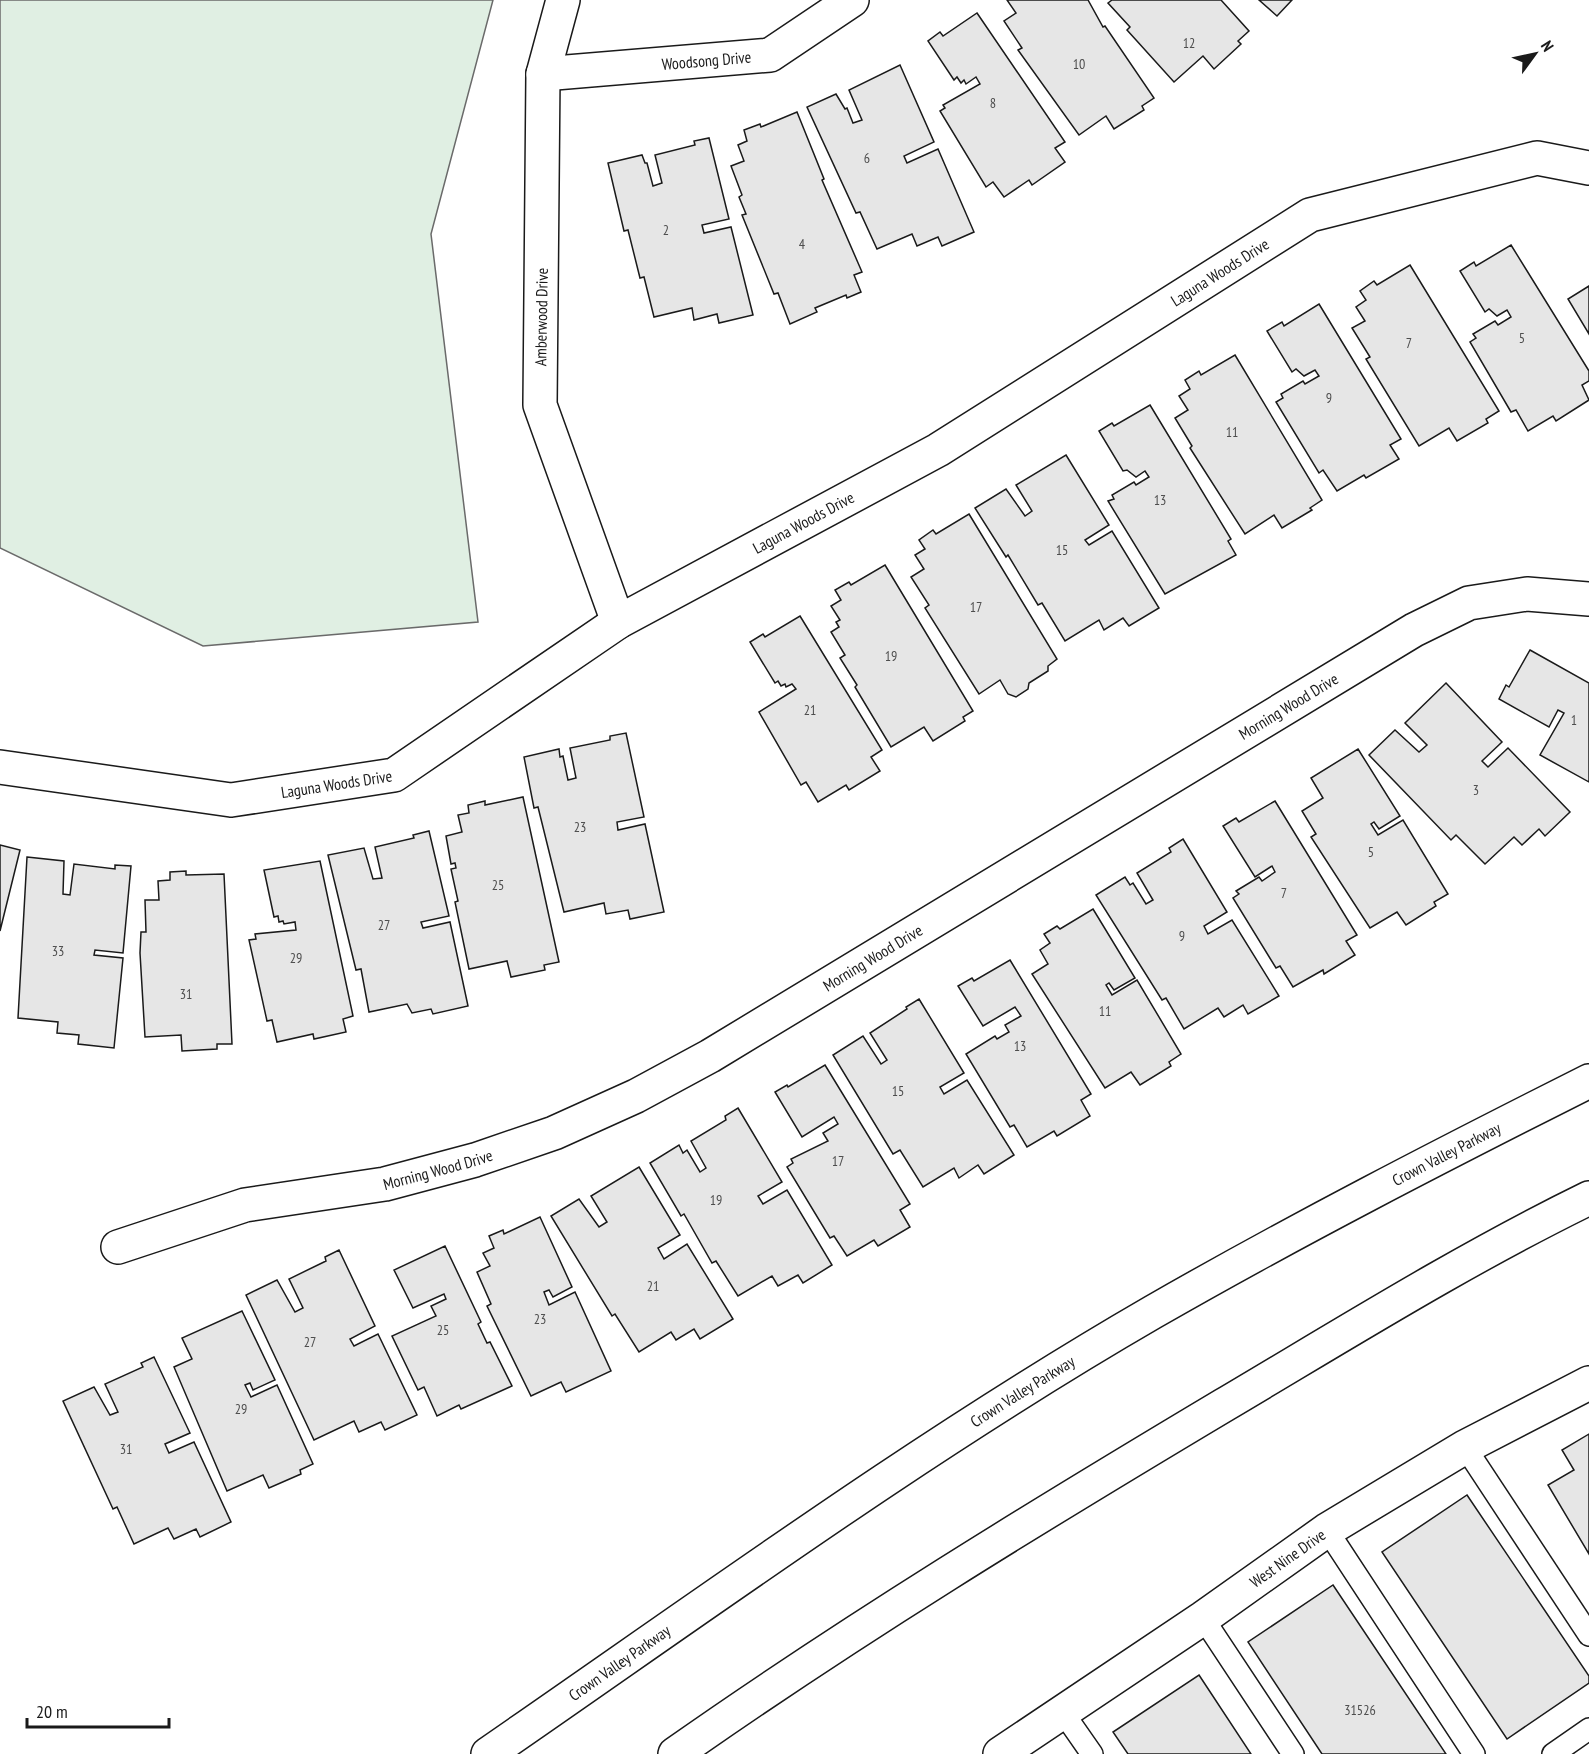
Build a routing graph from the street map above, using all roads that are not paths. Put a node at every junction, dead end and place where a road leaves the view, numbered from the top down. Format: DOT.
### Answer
graph roads {
  1 [pos="563,0"];
  2 [pos="852,0"];
  3 [pos="543,74"];
  4 [pos="1589,168"];
  5 [pos="1589,599"];
  6 [pos="618,622"];
  7 [pos="0,767"];
  8 [pos="1589,1080"];
  9 [pos="1589,1198"];
  10 [pos="118,1247"];
  11 [pos="1589,1383"];
  12 [pos="1465,1447"];
  13 [pos="1327,1530"];
  14 [pos="1203,1618"];
  15 [pos="1589,1635"];
  16 [pos="1062,1711"];
  17 [pos="1589,1729"];
  18 [pos="488,1754"];
  19 [pos="675,1754"];
  20 [pos="1000,1754"];
  21 [pos="1092,1754"];
  22 [pos="1293,1754"];
  23 [pos="1474,1754"];
  24 [pos="1553,1754"];
  1 -- 3 [label="street, Amberwood Drive"];
  2 -- 3 [label="street, Woodsong Drive"];
  3 -- 6 [label="street, Amberwood Drive"];
  4 -- 6 [label="street, Laguna Woods Drive"];
  5 -- 10 [label="street, Morning Wood Drive"];
  6 -- 7 [label="street, Laguna Woods Drive"];
  8 -- 18 [label="street, Crown Valley Parkway"];
  9 -- 19 [label="street"];
  11 -- 12 [label="street, West Nine Drive"];
  12 -- 13 [label="street, West Nine Drive"];
  12 -- 15 [label="lane"];
  13 -- 14 [label="street, West Nine Drive"];
  13 -- 23 [label="lane"];
  14 -- 16 [label="street, West Nine Drive"];
  14 -- 22 [label="lane"];
  16 -- 20 [label="street, West Nine Drive"];
  16 -- 21 [label="lane"];
  17 -- 24 [label="lane"];
}
